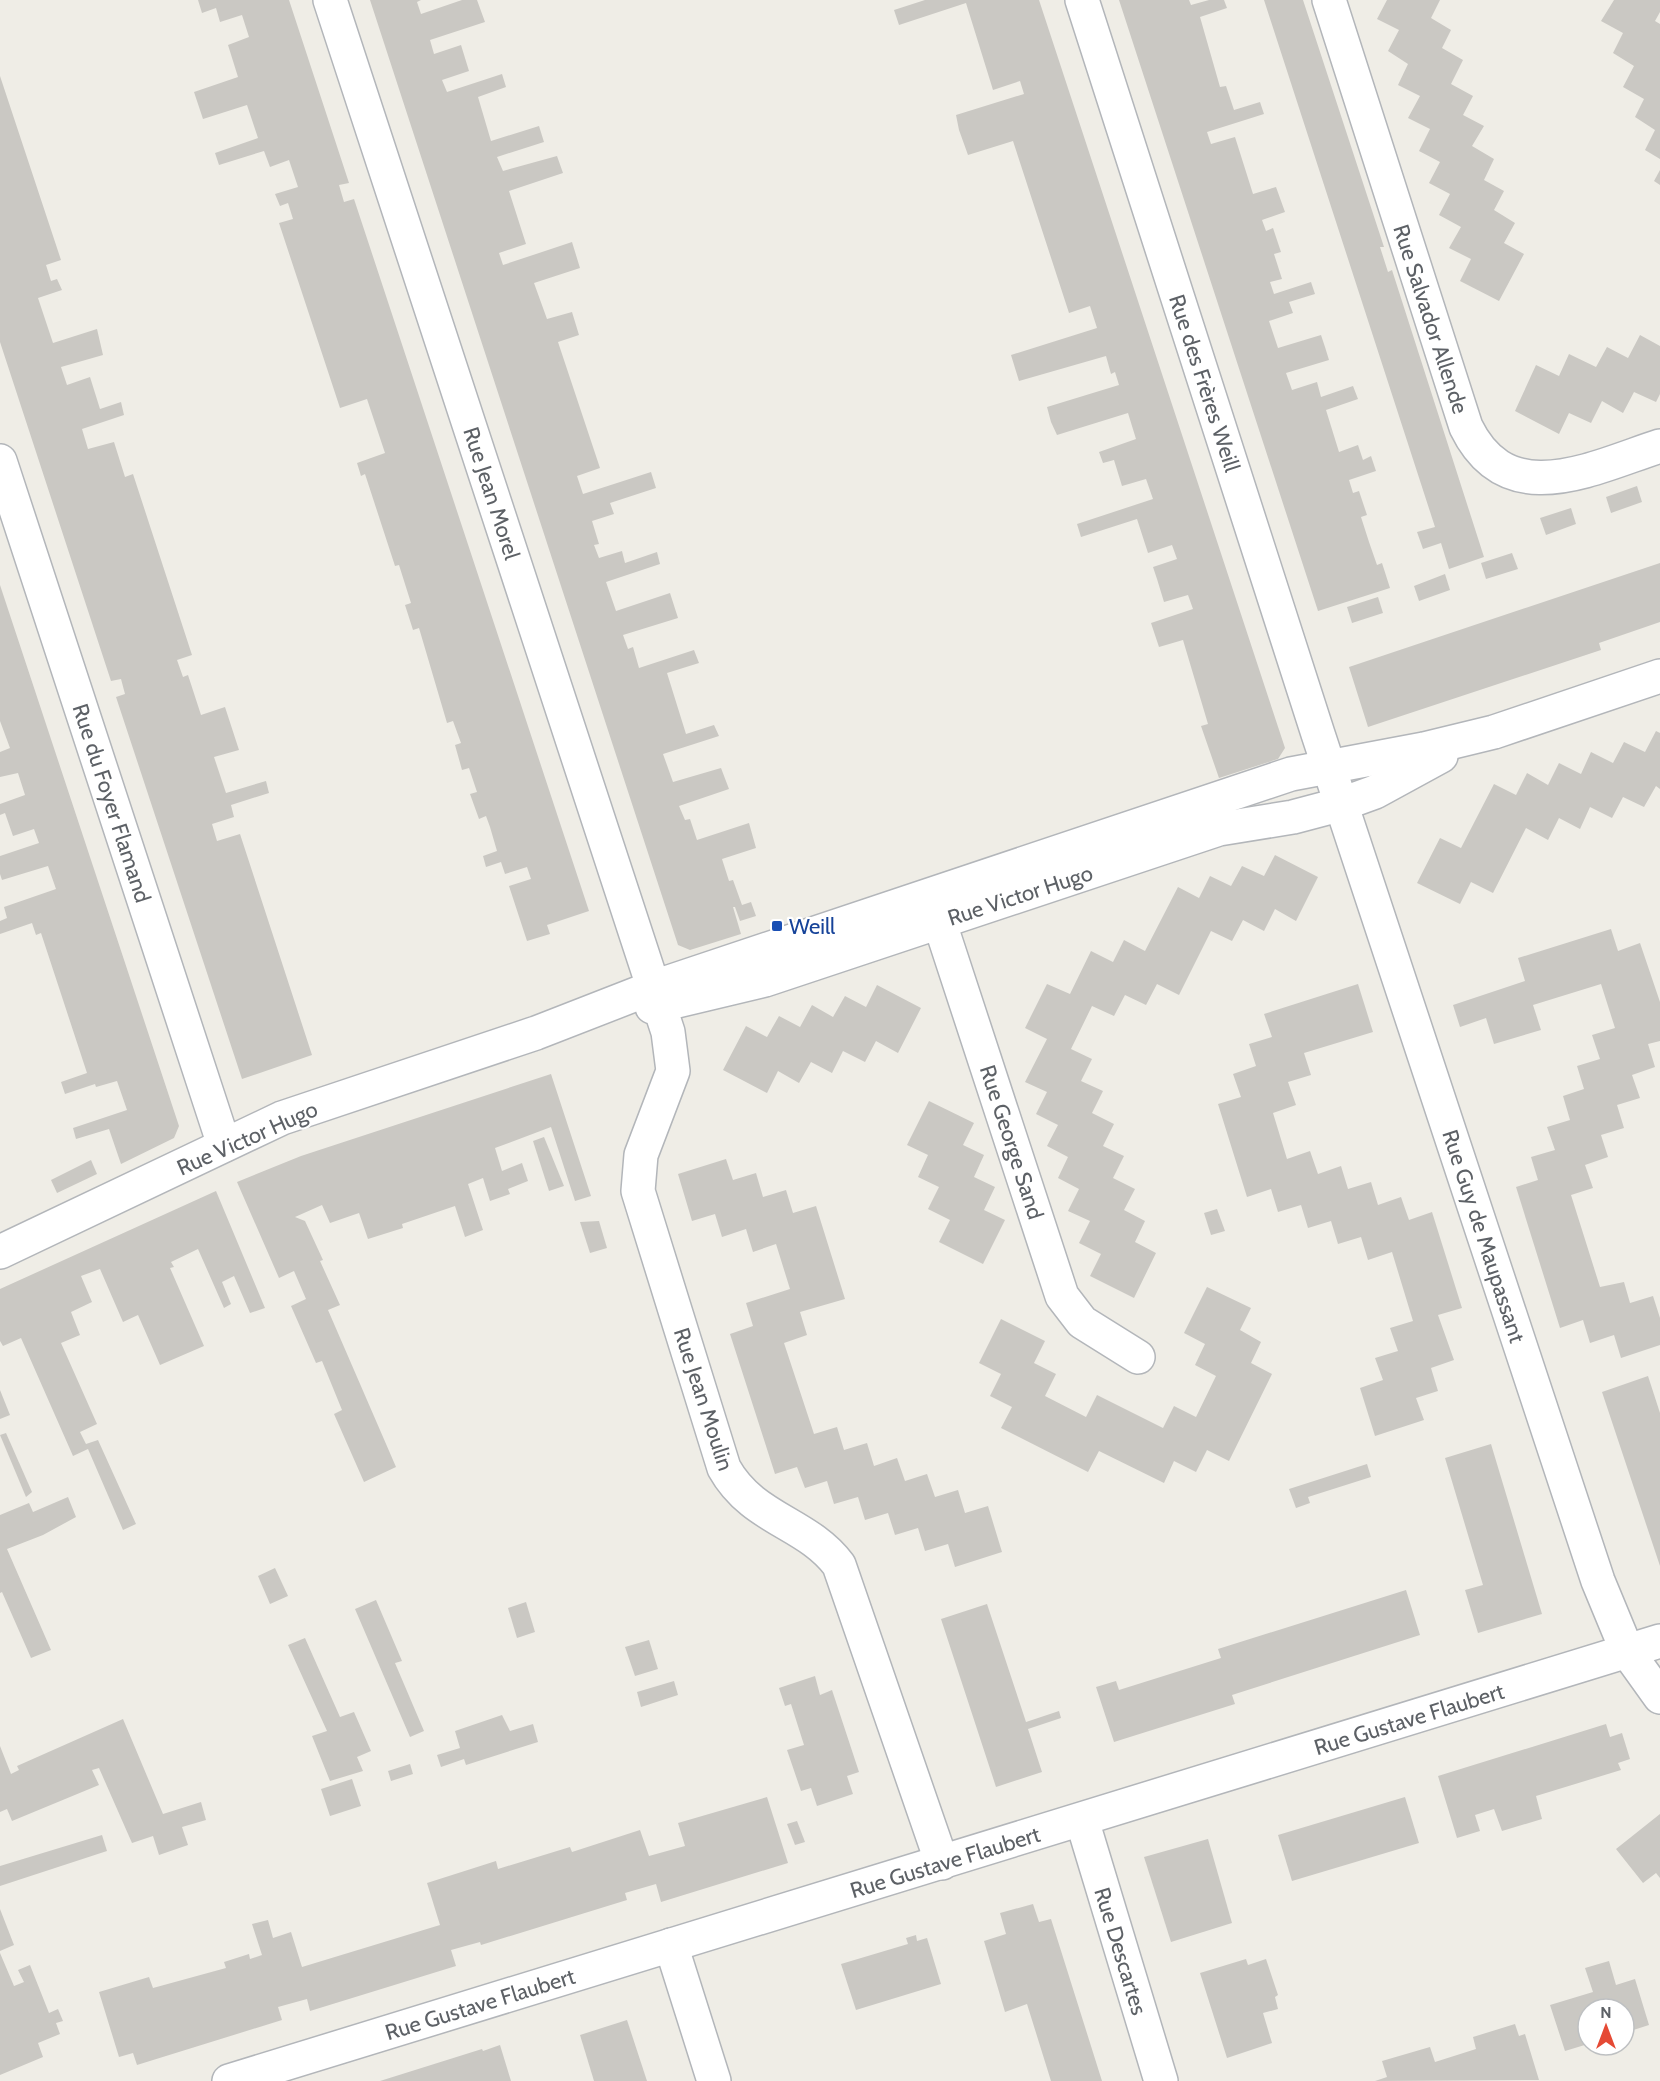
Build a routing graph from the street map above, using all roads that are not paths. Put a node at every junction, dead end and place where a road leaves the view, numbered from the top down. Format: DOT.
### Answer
graph roads {
  1 [pos="330,0"];
  2 [pos="1082,0"];
  3 [pos="1329,0"];
  4 [pos="1660,446"];
  5 [pos="0,461"];
  6 [pos="1660,676"];
  7 [pos="1494,732"];
  8 [pos="1328,766"];
  9 [pos="1342,804"];
  10 [pos="935,908"];
  11 [pos="657,996"];
  12 [pos="224,1145"];
  13 [pos="0,1252"];
  14 [pos="1138,1357"];
  15 [pos="1660,1641"];
  16 [pos="1627,1652"];
  17 [pos="1660,1697"];
  18 [pos="1082,1820"];
  19 [pos="942,1863"];
  20 [pos="671,1945"];
  21 [pos="229,2081"];
  22 [pos="714,2081"];
  23 [pos="1161,2081"];
  1 -- 11 [label="street, Rue Jean Morel"];
  2 -- 8 [label="street, Rue des Frères Weill"];
  3 -- 4 [label="street, Rue Salvador Allende"];
  5 -- 12 [label="street, Rue du Foyer Flamand"];
  6 -- 7 [label="street, Rue Victor Hugo"];
  7 -- 8 [label="street, Rue Victor Hugo"];
  7 -- 9 [label="street, Rue Victor Hugo"];
  8 -- 9 [label="street, Rue Guy de Maupassant"];
  8 -- 10 [label="street, Rue Victor Hugo"];
  9 -- 10 [label="street, Rue Victor Hugo"];
  9 -- 16 [label="street, Rue Guy de Maupassant"];
  10 -- 11 [label="street, Rue Victor Hugo"];
  10 -- 14 [label="street, Rue George Sand"];
  11 -- 12 [label="street, Rue Victor Hugo"];
  11 -- 19 [label="street, Rue Jean Moulin"];
  12 -- 13 [label="street, Rue Victor Hugo"];
  15 -- 16 [label="street, Rue Gustave Flaubert"];
  16 -- 17 [label="street, Rue Guy de Maupassant"];
  16 -- 18 [label="street, Rue Gustave Flaubert"];
  18 -- 19 [label="street, Rue Gustave Flaubert"];
  18 -- 23 [label="street, Rue Descartes"];
  19 -- 20 [label="street, Rue Gustave Flaubert"];
  20 -- 21 [label="street, Rue Gustave Flaubert"];
  20 -- 22 [label="street"];
}
